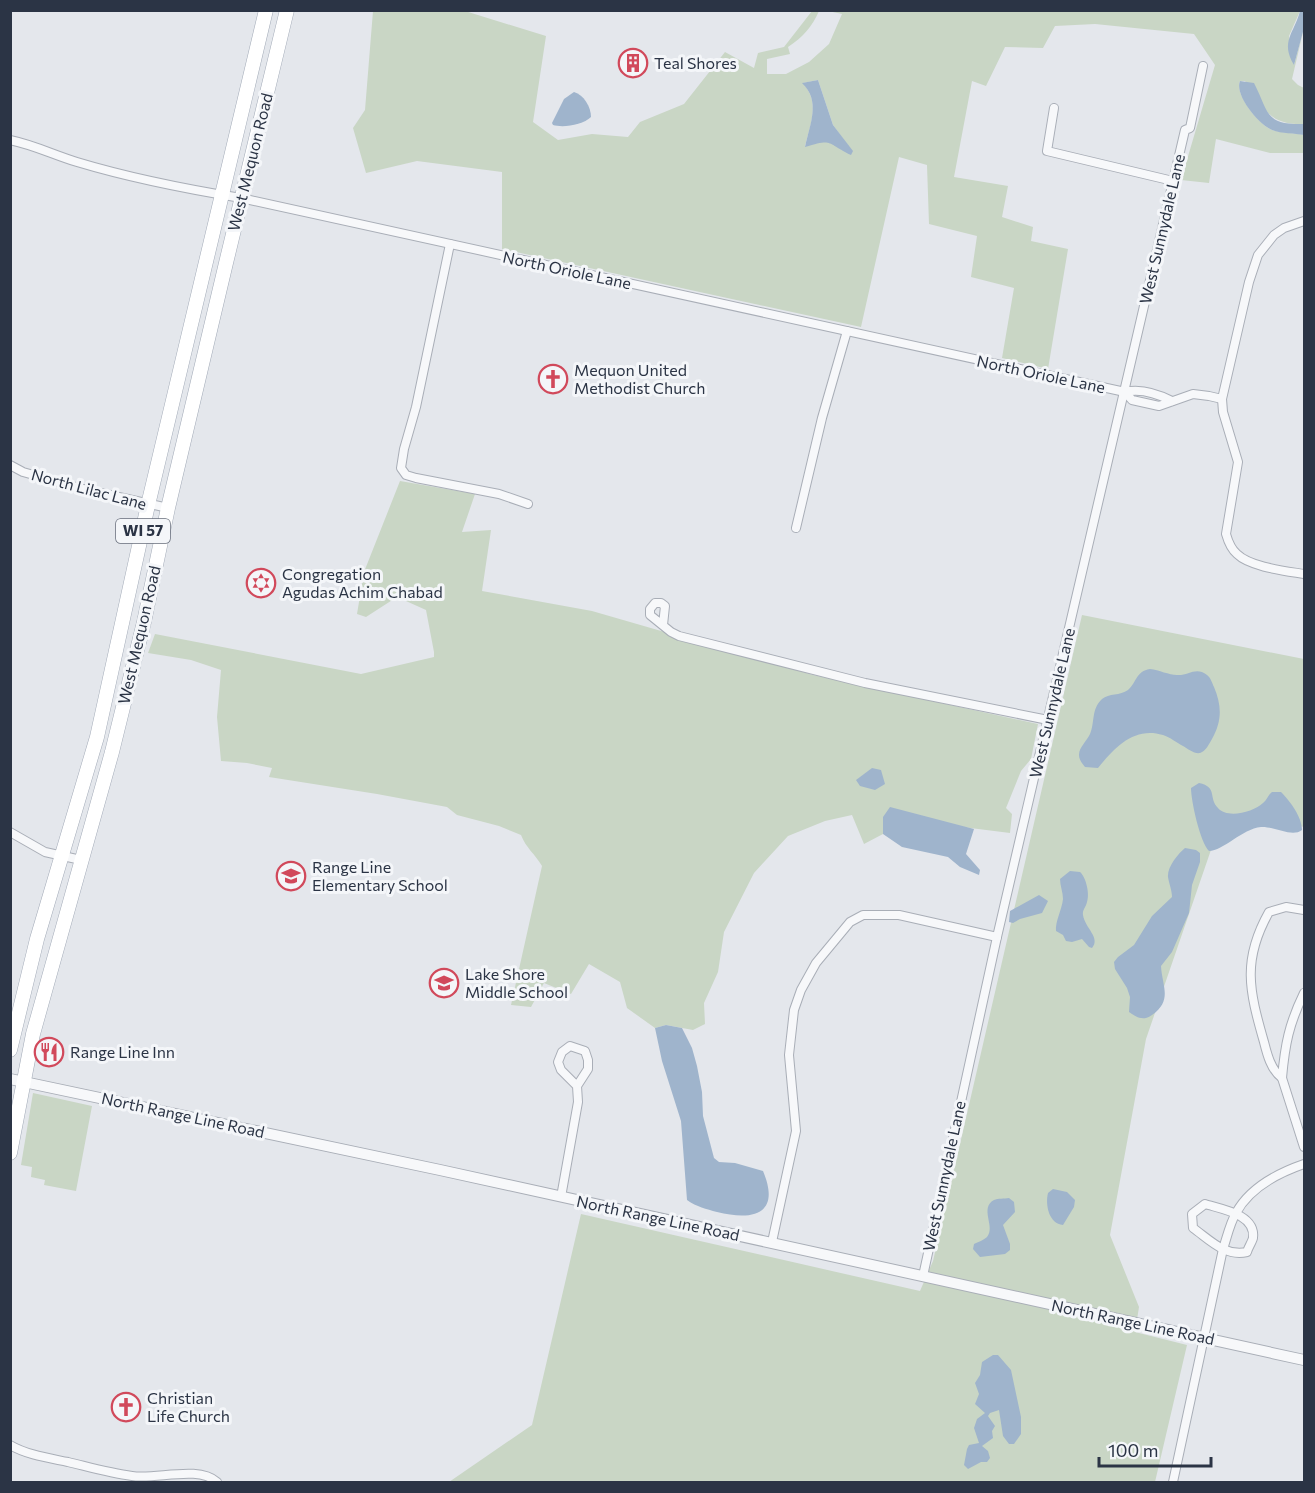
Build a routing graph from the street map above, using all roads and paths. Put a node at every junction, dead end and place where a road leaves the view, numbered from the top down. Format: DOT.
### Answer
graph roads {
  1 [pos="266,10"];
  2 [pos="287,10"];
  3 [pos="1203,66"];
  4 [pos="1054,108"];
  5 [pos="10,140"];
  6 [pos="1173,181"];
  7 [pos="221,195"];
  8 [pos="241,198"];
  9 [pos="1305,221"];
  10 [pos="450,244"];
  11 [pos="847,331"];
  12 [pos="1125,392"];
  13 [pos="1222,399"];
  14 [pos="10,465"];
  15 [pos="528,504"];
  16 [pos="148,505"];
  17 [pos="168,508"];
  18 [pos="796,528"];
  19 [pos="1305,574"];
  20 [pos="663,625"];
  21 [pos="1048,720"];
  22 [pos="10,832"];
  23 [pos="63,856"];
  24 [pos="81,860"];
  25 [pos="1305,910"];
  26 [pos="997,937"];
  27 [pos="1305,993"];
  28 [pos="10,1050"];
  29 [pos="1282,1078"];
  30 [pos="17,1080"];
  31 [pos="577,1086"];
  32 [pos="1305,1147"];
  33 [pos="10,1153"];
  34 [pos="1305,1164"];
  35 [pos="561,1197"];
  36 [pos="1236,1212"];
  37 [pos="772,1242"];
  38 [pos="1223,1249"];
  39 [pos="923,1276"];
  40 [pos="1205,1338"];
  41 [pos="1305,1360"];
  42 [pos="10,1445"];
  43 [pos="218,1482"];
  44 [pos="1173,1482"];
  1 -- 7 [label="main road, West Mequon Road / WI 57"];
  2 -- 8 [label="main road, West Mequon Road / WI 57"];
  3 -- 6 [label="street, West Sunnydale Lane"];
  4 -- 6 [label="street"];
  5 -- 7 [label="street, North Oriole Lane"];
  6 -- 12 [label="street, West Sunnydale Lane"];
  7 -- 8 [label="street, North Oriole Lane"];
  7 -- 16 [label="main road, West Mequon Road / WI 57"];
  8 -- 10 [label="street, North Oriole Lane"];
  8 -- 17 [label="main road, West Mequon Road / WI 57"];
  9 -- 13 [label="street"];
  10 -- 11 [label="street, North Oriole Lane"];
  10 -- 15 [label="street"];
  11 -- 12 [label="street, North Oriole Lane"];
  11 -- 18 [label="street"];
  12 -- 13 [label="street, North Oriole Lane"];
  12 -- 21 [label="street, West Sunnydale Lane"];
  13 -- 19 [label="street"];
  14 -- 16 [label="street, North Lilac Lane"];
  16 -- 17 [label="street, North Lilac Lane"];
  16 -- 23 [label="main road, West Mequon Road / WI 57"];
  17 -- 24 [label="main road, West Mequon Road / WI 57"];
  20 -- 21 [label="street"];
  21 -- 26 [label="street, West Sunnydale Lane"];
  22 -- 23 [label="street"];
  23 -- 24 [label="street"];
  23 -- 28 [label="main road, West Mequon Road / WI 57"];
  24 -- 30 [label="main road, West Mequon Road / WI 57"];
  25 -- 29 [label="street"];
  26 -- 37 [label="street"];
  26 -- 39 [label="street, West Sunnydale Lane"];
  27 -- 29 [label="street"];
  29 -- 32 [label="street"];
  30 -- 33 [label="main road, West Mequon Road / WI 57"];
  30 -- 35 [label="street, North Range Line Road"];
  31 -- 31 [label="street"];
  31 -- 35 [label="street"];
  34 -- 36 [label="street"];
  35 -- 37 [label="street, North Range Line Road"];
  36 -- 38 [label="street"];
  36 -- 38 [label="street"];
  36 -- 38 [label="street"];
  37 -- 39 [label="street, North Range Line Road"];
  38 -- 40 [label="street"];
  39 -- 40 [label="street, North Range Line Road"];
  40 -- 41 [label="street, North Range Line Road"];
  40 -- 44 [label="street"];
  42 -- 43 [label="street"];
}
